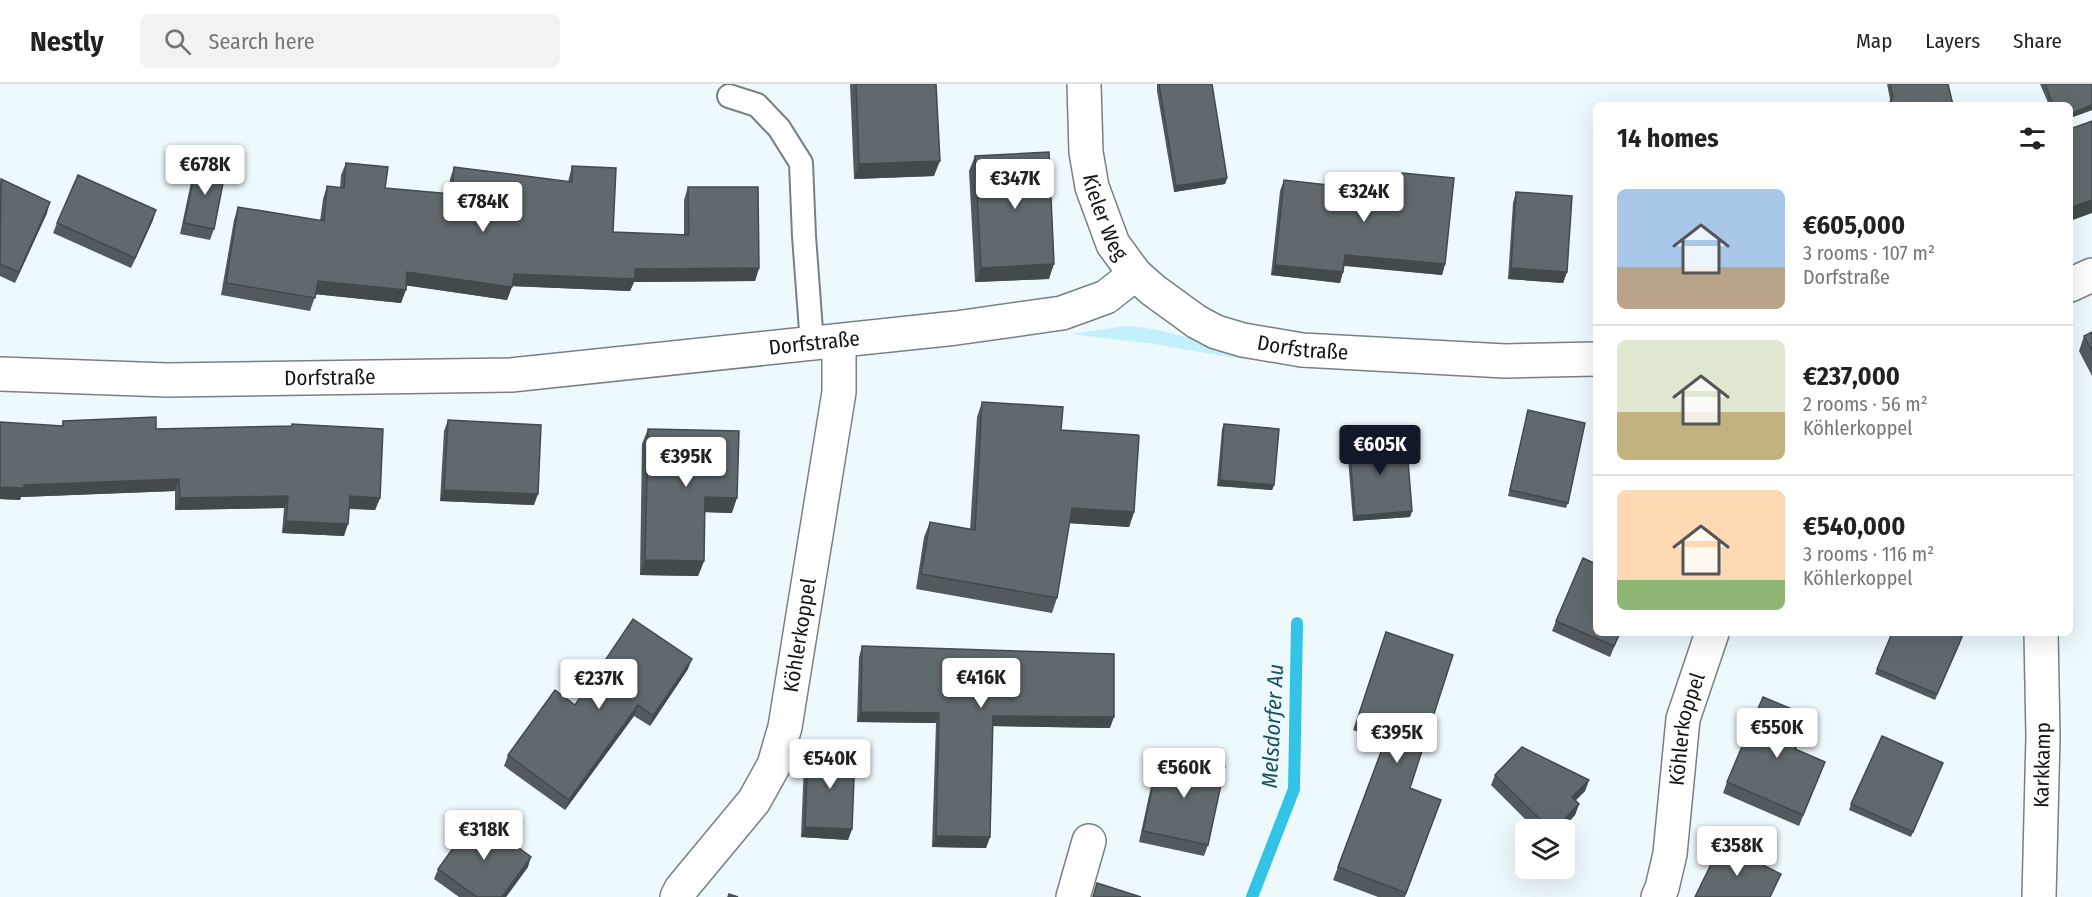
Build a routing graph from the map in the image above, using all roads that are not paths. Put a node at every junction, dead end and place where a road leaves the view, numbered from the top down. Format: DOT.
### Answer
graph roads {
  1 [pos="1084,84"];
  2 [pos="729,96"];
  3 [pos="1135,274"];
  4 [pos="2092,275"];
  5 [pos="2073,284"];
  6 [pos="826,342"];
  7 [pos="1593,359"];
  8 [pos="0,374"];
  9 [pos="1711,636"];
  10 [pos="2041,636"];
  11 [pos="1089,841"];
  12 [pos="677,897"];
  13 [pos="1073,897"];
  14 [pos="1658,897"];
  15 [pos="2039,897"];
  1 -- 3 [label="street, Kieler Weg"];
  2 -- 6 [label="lane"];
  3 -- 6 [label="street, Dorfstraße"];
  3 -- 7 [label="street, Dorfstraße"];
  4 -- 5 [label="street"];
  6 -- 8 [label="street, Dorfstraße"];
  6 -- 12 [label="street, Köhlerkoppel"];
  9 -- 14 [label="street, Köhlerkoppel"];
  10 -- 15 [label="street, Karkkamp"];
  11 -- 13 [label="street"];
}
